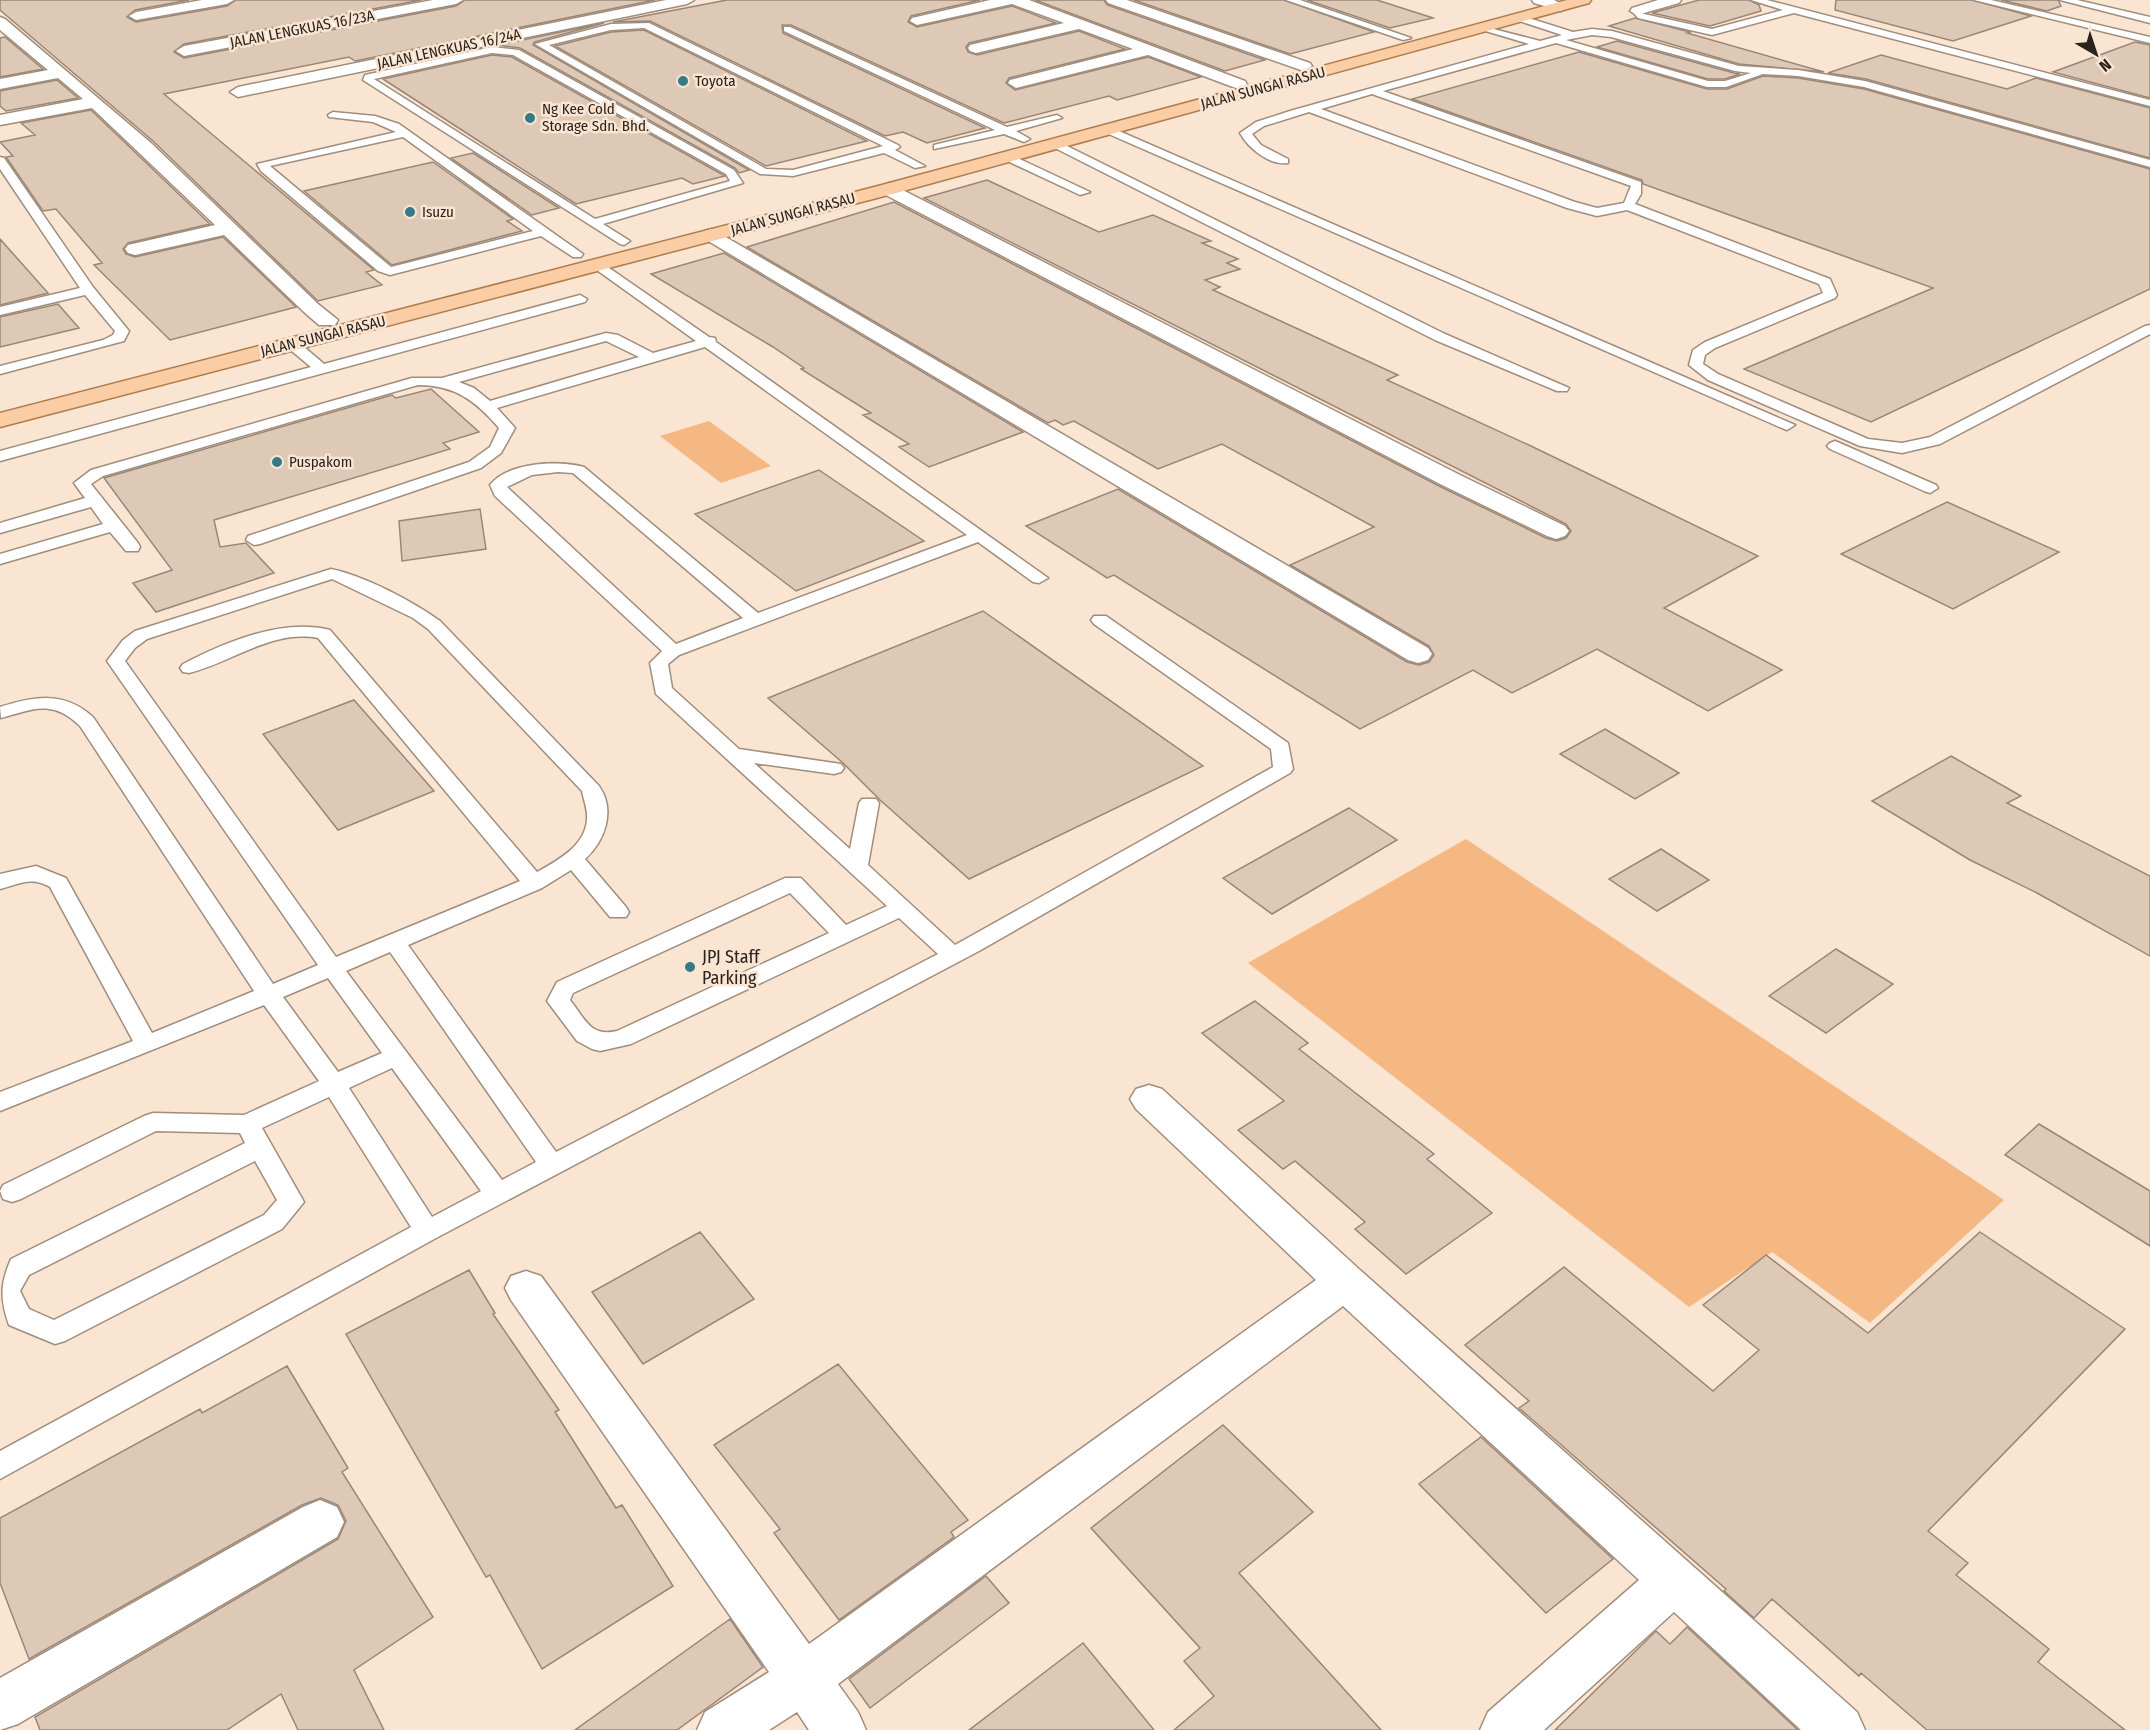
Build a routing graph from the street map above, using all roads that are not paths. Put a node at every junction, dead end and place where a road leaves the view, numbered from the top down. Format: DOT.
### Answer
graph roads {
  1 [pos="226,0"];
  2 [pos="456,0"];
  3 [pos="687,0"];
  4 [pos="1009,0"];
  5 [pos="1016,0"];
  6 [pos="1113,0"];
  7 [pos="1291,0"];
  8 [pos="1541,0"];
  9 [pos="1674,0"];
  10 [pos="1756,0"];
  11 [pos="1979,0"];
  12 [pos="2065,0"];
  13 [pos="655,3"];
  14 [pos="1568,3"];
  15 [pos="1515,10"];
  16 [pos="1794,10"];
  17 [pos="1637,11"];
  18 [pos="136,16"];
  19 [pos="2150,20"];
  20 [pos="917,21"];
  21 [pos="0,22"];
  22 [pos="1080,24"];
  23 [pos="1485,28"];
  24 [pos="787,29"];
  25 [pos="1572,35"];
  26 [pos="1406,38"];
  27 [pos="1556,40"];
  28 [pos="2150,40"];
  29 [pos="1539,44"];
  30 [pos="976,48"];
  31 [pos="1149,50"];
  32 [pos="184,51"];
  33 [pos="1304,66"];
  34 [pos="61,73"];
  35 [pos="1764,73"];
  36 [pos="1016,83"];
  37 [pos="0,84"];
  38 [pos="1239,84"];
  39 [pos="1373,91"];
  40 [pos="238,92"];
  41 [pos="96,102"];
  42 [pos="2150,103"];
  43 [pos="1311,109"];
  44 [pos="333,115"];
  45 [pos="1057,118"];
  46 [pos="0,120"];
  47 [pos="1007,130"];
  48 [pos="1108,130"];
  49 [pos="405,133"];
  50 [pos="1024,139"];
  51 [pos="1054,144"];
  52 [pos="938,147"];
  53 [pos="884,149"];
  54 [pos="1007,157"];
  55 [pos="0,160"];
  56 [pos="1284,161"];
  57 [pos="2150,164"];
  58 [pos="920,166"];
  59 [pos="17,187"];
  60 [pos="889,189"];
  61 [pos="0,190"];
  62 [pos="1084,192"];
  63 [pos="1628,206"];
  64 [pos="592,223"];
  65 [pos="228,228"];
  66 [pos="543,232"];
  67 [pos="712,235"];
  68 [pos="624,241"];
  69 [pos="135,249"];
  70 [pos="577,254"];
  71 [pos="599,265"];
  72 [pos="88,290"];
  73 [pos="580,299"];
  74 [pos="0,312"];
  75 [pos="327,320"];
  76 [pos="2150,329"];
  77 [pos="710,341"];
  78 [pos="292,344"];
  79 [pos="651,358"];
  80 [pos="321,369"];
  81 [pos="0,370"];
  82 [pos="447,381"];
  83 [pos="1562,388"];
  84 [pos="0,404"];
  85 [pos="489,406"];
  86 [pos="0,420"];
  87 [pos="1802,432"];
  88 [pos="1824,441"];
  89 [pos="0,456"];
  90 [pos="1930,488"];
  91 [pos="96,500"];
  92 [pos="113,526"];
  93 [pos="0,528"];
  94 [pos="1557,531"];
  95 [pos="979,536"];
  96 [pos="254,540"];
  97 [pos="132,547"];
  98 [pos="0,559"];
  99 [pos="1039,578"];
  100 [pos="756,620"];
  101 [pos="1100,620"];
  102 [pos="673,651"];
  103 [pos="1418,654"];
  104 [pos="189,668"];
  105 [pos="1,712"];
  106 [pos="733,754"];
  107 [pos="834,768"];
  108 [pos="869,803"];
  109 [pos="574,860"];
  110 [pos="857,867"];
  111 [pos="0,882"];
  112 [pos="534,883"];
  113 [pos="902,908"];
  114 [pos="618,912"];
  115 [pos="843,935"];
  116 [pos="394,942"];
  117 [pos="953,955"];
  118 [pos="332,969"];
  119 [pos="268,994"];
  120 [pos="147,1045"];
  121 [pos="396,1056"];
  122 [pos="334,1084"];
  123 [pos="1149,1099"];
  124 [pos="0,1102"];
  125 [pos="247,1124"];
  126 [pos="260,1147"];
  127 [pos="552,1165"];
  128 [pos="12,1192"];
  129 [pos="498,1194"];
  130 [pos="427,1230"];
  131 [pos="1346,1282"];
  132 [pos="526,1288"];
  133 [pos="0,1466"];
  134 [pos="320,1522"];
  135 [pos="1673,1581"];
  136 [pos="804,1678"];
  137 [pos="0,1706"];
  138 [pos="723,1730"];
  139 [pos="840,1730"];
  140 [pos="1506,1730"];
  141 [pos="1839,1730"];
  1 -- 18 [label="street"];
  2 -- 32 [label="street, JALAN LENGKUAS 16/23A"];
  3 -- 13 [label="street, JALAN LENGKUAS 16/24A"];
  4 -- 20 [label="street"];
  5 -- 22 [label="street"];
  6 -- 33 [label="street"];
  7 -- 26 [label="lane"];
  8 -- 14 [label="street"];
  8 -- 15 [label="main road, JALAN SUNGAI RASAU"];
  9 -- 17 [label="street"];
  10 -- 16 [label="lane"];
  11 -- 28 [label="lane"];
  12 -- 19 [label="lane"];
  13 -- 40 [label="street, JALAN LENGKUAS 16/24A"];
  14 -- 15 [label="main road, JALAN SUNGAI RASAU"];
  15 -- 23 [label="main road, JALAN SUNGAI RASAU"];
  15 -- 25 [label="lane"];
  15 -- 26 [label="main road, JALAN SUNGAI RASAU"];
  16 -- 17 [label="lane"];
  16 -- 42 [label="lane"];
  21 -- 34 [label="street"];
  22 -- 30 [label="street"];
  22 -- 31 [label="street"];
  23 -- 29 [label="lane"];
  23 -- 48 [label="main road, JALAN SUNGAI RASAU"];
  24 -- 47 [label="lane"];
  25 -- 27 [label="lane"];
  25 -- 35 [label="lane"];
  26 -- 33 [label="main road, JALAN SUNGAI RASAU"];
  27 -- 29 [label="lane"];
  27 -- 35 [label="lane"];
  29 -- 39 [label="lane"];
  31 -- 36 [label="street"];
  31 -- 38 [label="street"];
  33 -- 38 [label="main road, JALAN SUNGAI RASAU"];
  34 -- 37 [label="street"];
  34 -- 41 [label="street"];
  35 -- 57 [label="lane"];
  38 -- 50 [label="main road, JALAN SUNGAI RASAU"];
  39 -- 43 [label="lane"];
  39 -- 63 [label="lane"];
  41 -- 46 [label="street"];
  41 -- 65 [label="street"];
  43 -- 56 [label="lane"];
  43 -- 63 [label="lane"];
  44 -- 49 [label="lane"];
  45 -- 47 [label="lane"];
  47 -- 50 [label="lane"];
  47 -- 52 [label="lane"];
  48 -- 51 [label="main road, JALAN SUNGAI RASAU"];
  48 -- 87 [label="lane"];
  49 -- 66 [label="lane"];
  49 -- 66 [label="lane"];
  50 -- 58 [label="main road, JALAN SUNGAI RASAU"];
  51 -- 54 [label="main road, JALAN SUNGAI RASAU"];
  51 -- 83 [label="lane"];
  53 -- 53 [label="lane"];
  53 -- 58 [label="lane"];
  54 -- 60 [label="main road, JALAN SUNGAI RASAU"];
  54 -- 62 [label="lane"];
  55 -- 59 [label="lane"];
  58 -- 68 [label="main road, JALAN SUNGAI RASAU"];
  59 -- 61 [label="lane"];
  59 -- 72 [label="lane"];
  60 -- 67 [label="main road, JALAN SUNGAI RASAU"];
  60 -- 94 [label="street"];
  63 -- 76 [label="lane"];
  64 -- 64 [label="lane"];
  64 -- 68 [label="lane"];
  65 -- 69 [label="street"];
  65 -- 75 [label="street"];
  66 -- 70 [label="lane"];
  67 -- 71 [label="main road, JALAN SUNGAI RASAU"];
  67 -- 103 [label="street"];
  68 -- 70 [label="main road, JALAN SUNGAI RASAU"];
  70 -- 75 [label="main road, JALAN SUNGAI RASAU"];
  71 -- 77 [label="lane"];
  71 -- 78 [label="main road, JALAN SUNGAI RASAU"];
  72 -- 74 [label="lane"];
  72 -- 81 [label="lane"];
  73 -- 80 [label="lane"];
  75 -- 84 [label="main road, JALAN SUNGAI RASAU"];
  77 -- 79 [label="lane"];
  77 -- 95 [label="lane"];
  78 -- 80 [label="lane"];
  78 -- 86 [label="main road, JALAN SUNGAI RASAU"];
  79 -- 82 [label="lane"];
  79 -- 85 [label="lane"];
  80 -- 89 [label="lane"];
  82 -- 85 [label="lane"];
  82 -- 91 [label="lane"];
  85 -- 96 [label="lane"];
  88 -- 90 [label="lane"];
  91 -- 92 [label="lane"];
  91 -- 93 [label="lane"];
  92 -- 97 [label="lane"];
  92 -- 98 [label="lane"];
  95 -- 99 [label="lane"];
  95 -- 100 [label="lane"];
  100 -- 102 [label="lane"];
  100 -- 102 [label="lane"];
  101 -- 117 [label="lane"];
  102 -- 106 [label="lane"];
  104 -- 112 [label="lane"];
  105 -- 119 [label="lane"];
  106 -- 107 [label="lane"];
  106 -- 110 [label="lane"];
  108 -- 110 [label="lane"];
  109 -- 112 [label="lane"];
  109 -- 114 [label="lane"];
  109 -- 118 [label="lane"];
  110 -- 113 [label="lane"];
  111 -- 120 [label="lane"];
  112 -- 116 [label="lane"];
  113 -- 115 [label="lane"];
  113 -- 117 [label="lane"];
  115 -- 115 [label="lane"];
  116 -- 118 [label="lane"];
  116 -- 127 [label="lane"];
  117 -- 127 [label="lane"];
  118 -- 119 [label="lane"];
  118 -- 121 [label="lane"];
  119 -- 120 [label="lane"];
  119 -- 122 [label="lane"];
  120 -- 124 [label="lane"];
  121 -- 122 [label="lane"];
  121 -- 129 [label="lane"];
  122 -- 125 [label="lane"];
  122 -- 130 [label="lane"];
  123 -- 131 [label="street"];
  125 -- 126 [label="lane"];
  125 -- 128 [label="lane"];
  126 -- 126 [label="lane"];
  127 -- 129 [label="lane"];
  129 -- 130 [label="lane"];
  130 -- 133 [label="lane"];
  131 -- 135 [label="street"];
  131 -- 136 [label="street"];
  132 -- 136 [label="street"];
  134 -- 137 [label="street"];
  135 -- 140 [label="street"];
  135 -- 141 [label="street"];
  136 -- 138 [label="street"];
  136 -- 139 [label="street"];
}
